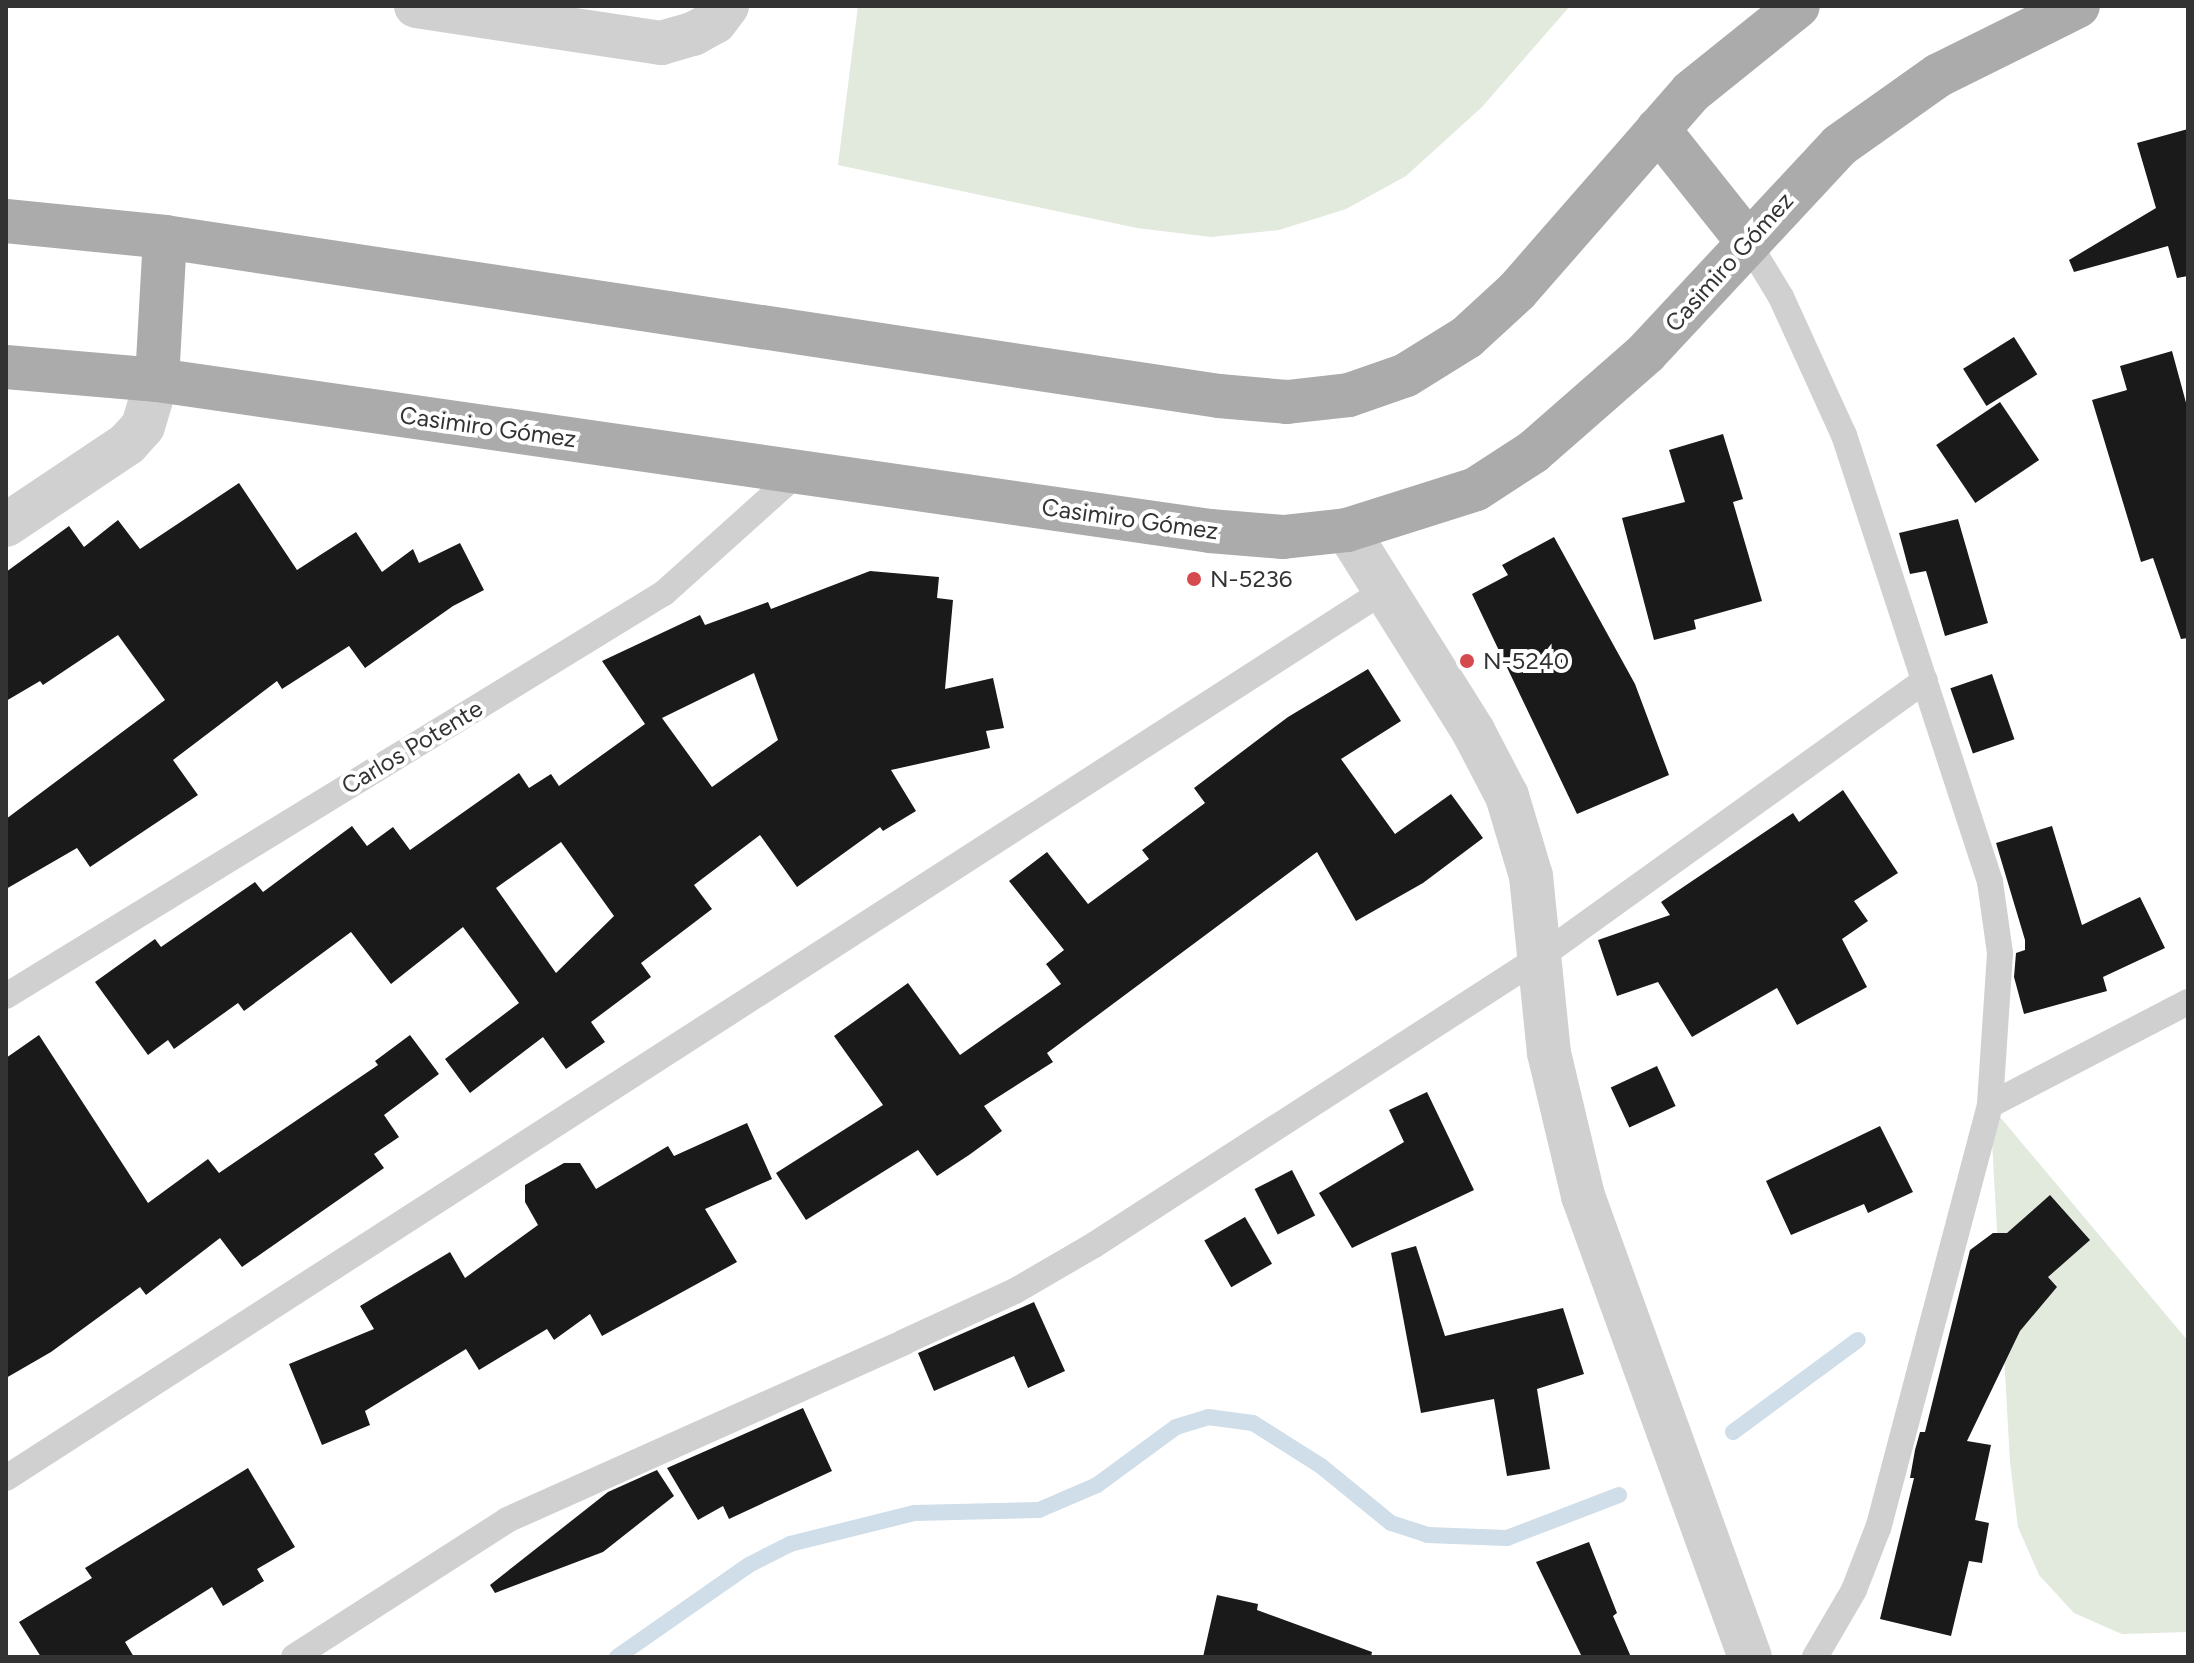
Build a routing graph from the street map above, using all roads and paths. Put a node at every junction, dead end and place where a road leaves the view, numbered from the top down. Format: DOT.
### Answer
graph roads {
  1 [pos="416,6"];
  2 [pos="1798,6"];
  3 [pos="2078,6"];
  4 [pos="721,14"];
  5 [pos="1658,129"];
  6 [pos="6,221"];
  7 [pos="165,237"];
  8 [pos="1747,241"];
  9 [pos="6,367"];
  10 [pos="157,380"];
  11 [pos="799,472"];
  12 [pos="6,525"];
  13 [pos="1347,530"];
  14 [pos="1385,590"];
  15 [pos="1925,680"];
  16 [pos="1540,957"];
  17 [pos="6,996"];
  18 [pos="2188,1002"];
  19 [pos="1990,1105"];
  20 [pos="6,1478"];
  21 [pos="294,1657"];
  22 [pos="1750,1657"];
  23 [pos="1815,1657"];
  1 -- 4 [label="street"];
  2 -- 5 [label="main road"];
  3 -- 8 [label="main road, Casimiro Gómez"];
  5 -- 7 [label="main road"];
  5 -- 8 [label="main road"];
  6 -- 7 [label="main road"];
  7 -- 10 [label="main road"];
  8 -- 13 [label="main road, Casimiro Gómez"];
  8 -- 15 [label="lane"];
  9 -- 10 [label="main road, Casimiro Gómez"];
  10 -- 11 [label="main road, Casimiro Gómez"];
  10 -- 12 [label="street"];
  11 -- 13 [label="main road, Casimiro Gómez"];
  11 -- 17 [label="lane, Carlos Potente"];
  13 -- 14 [label="street"];
  14 -- 16 [label="street"];
  14 -- 20 [label="lane"];
  15 -- 16 [label="lane"];
  15 -- 19 [label="lane"];
  16 -- 21 [label="lane"];
  16 -- 22 [label="street"];
  18 -- 19 [label="lane"];
  19 -- 23 [label="lane"];
}
